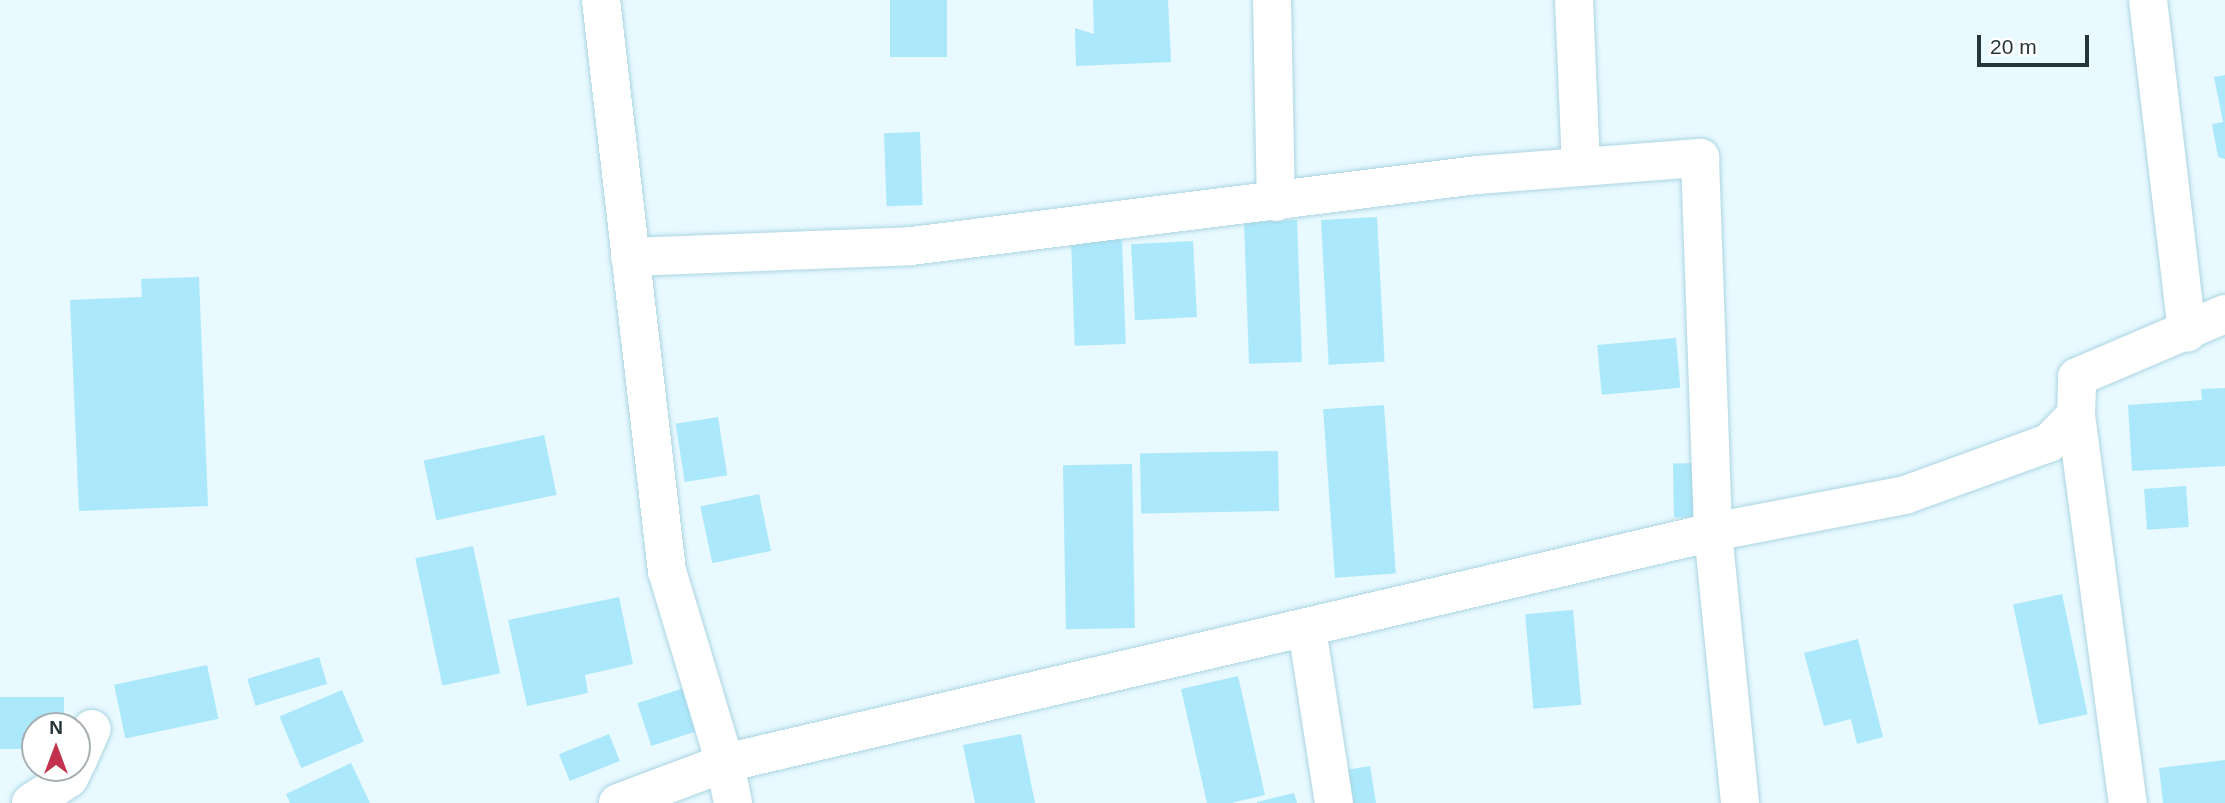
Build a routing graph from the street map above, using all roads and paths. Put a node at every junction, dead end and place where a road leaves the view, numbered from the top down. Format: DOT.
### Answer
graph roads {
  1 [pos="601,0"];
  2 [pos="1272,0"];
  3 [pos="1574,0"];
  4 [pos="2148,0"];
  5 [pos="1581,167"];
  6 [pos="1276,202"];
  7 [pos="630,257"];
  8 [pos="2225,314"];
  9 [pos="2188,333"];
  10 [pos="2076,415"];
  11 [pos="1713,531"];
  12 [pos="1307,629"];
  13 [pos="725,763"];
  14 [pos="63,782"];
  15 [pos="32,803"];
  16 [pos="618,803"];
  17 [pos="733,803"];
  18 [pos="1334,803"];
  19 [pos="1740,803"];
  20 [pos="2128,803"];
  1 -- 7 [label="street"];
  2 -- 6 [label="street"];
  3 -- 5 [label="street"];
  4 -- 9 [label="street"];
  5 -- 6 [label="street"];
  5 -- 11 [label="street"];
  6 -- 7 [label="street"];
  7 -- 13 [label="street"];
  8 -- 9 [label="street"];
  9 -- 10 [label="street"];
  10 -- 11 [label="street"];
  10 -- 20 [label="street"];
  11 -- 12 [label="street"];
  11 -- 19 [label="street"];
  12 -- 13 [label="street"];
  12 -- 18 [label="street"];
  13 -- 16 [label="street"];
  13 -- 17 [label="street"];
  14 -- 15 [label="street"];
}
